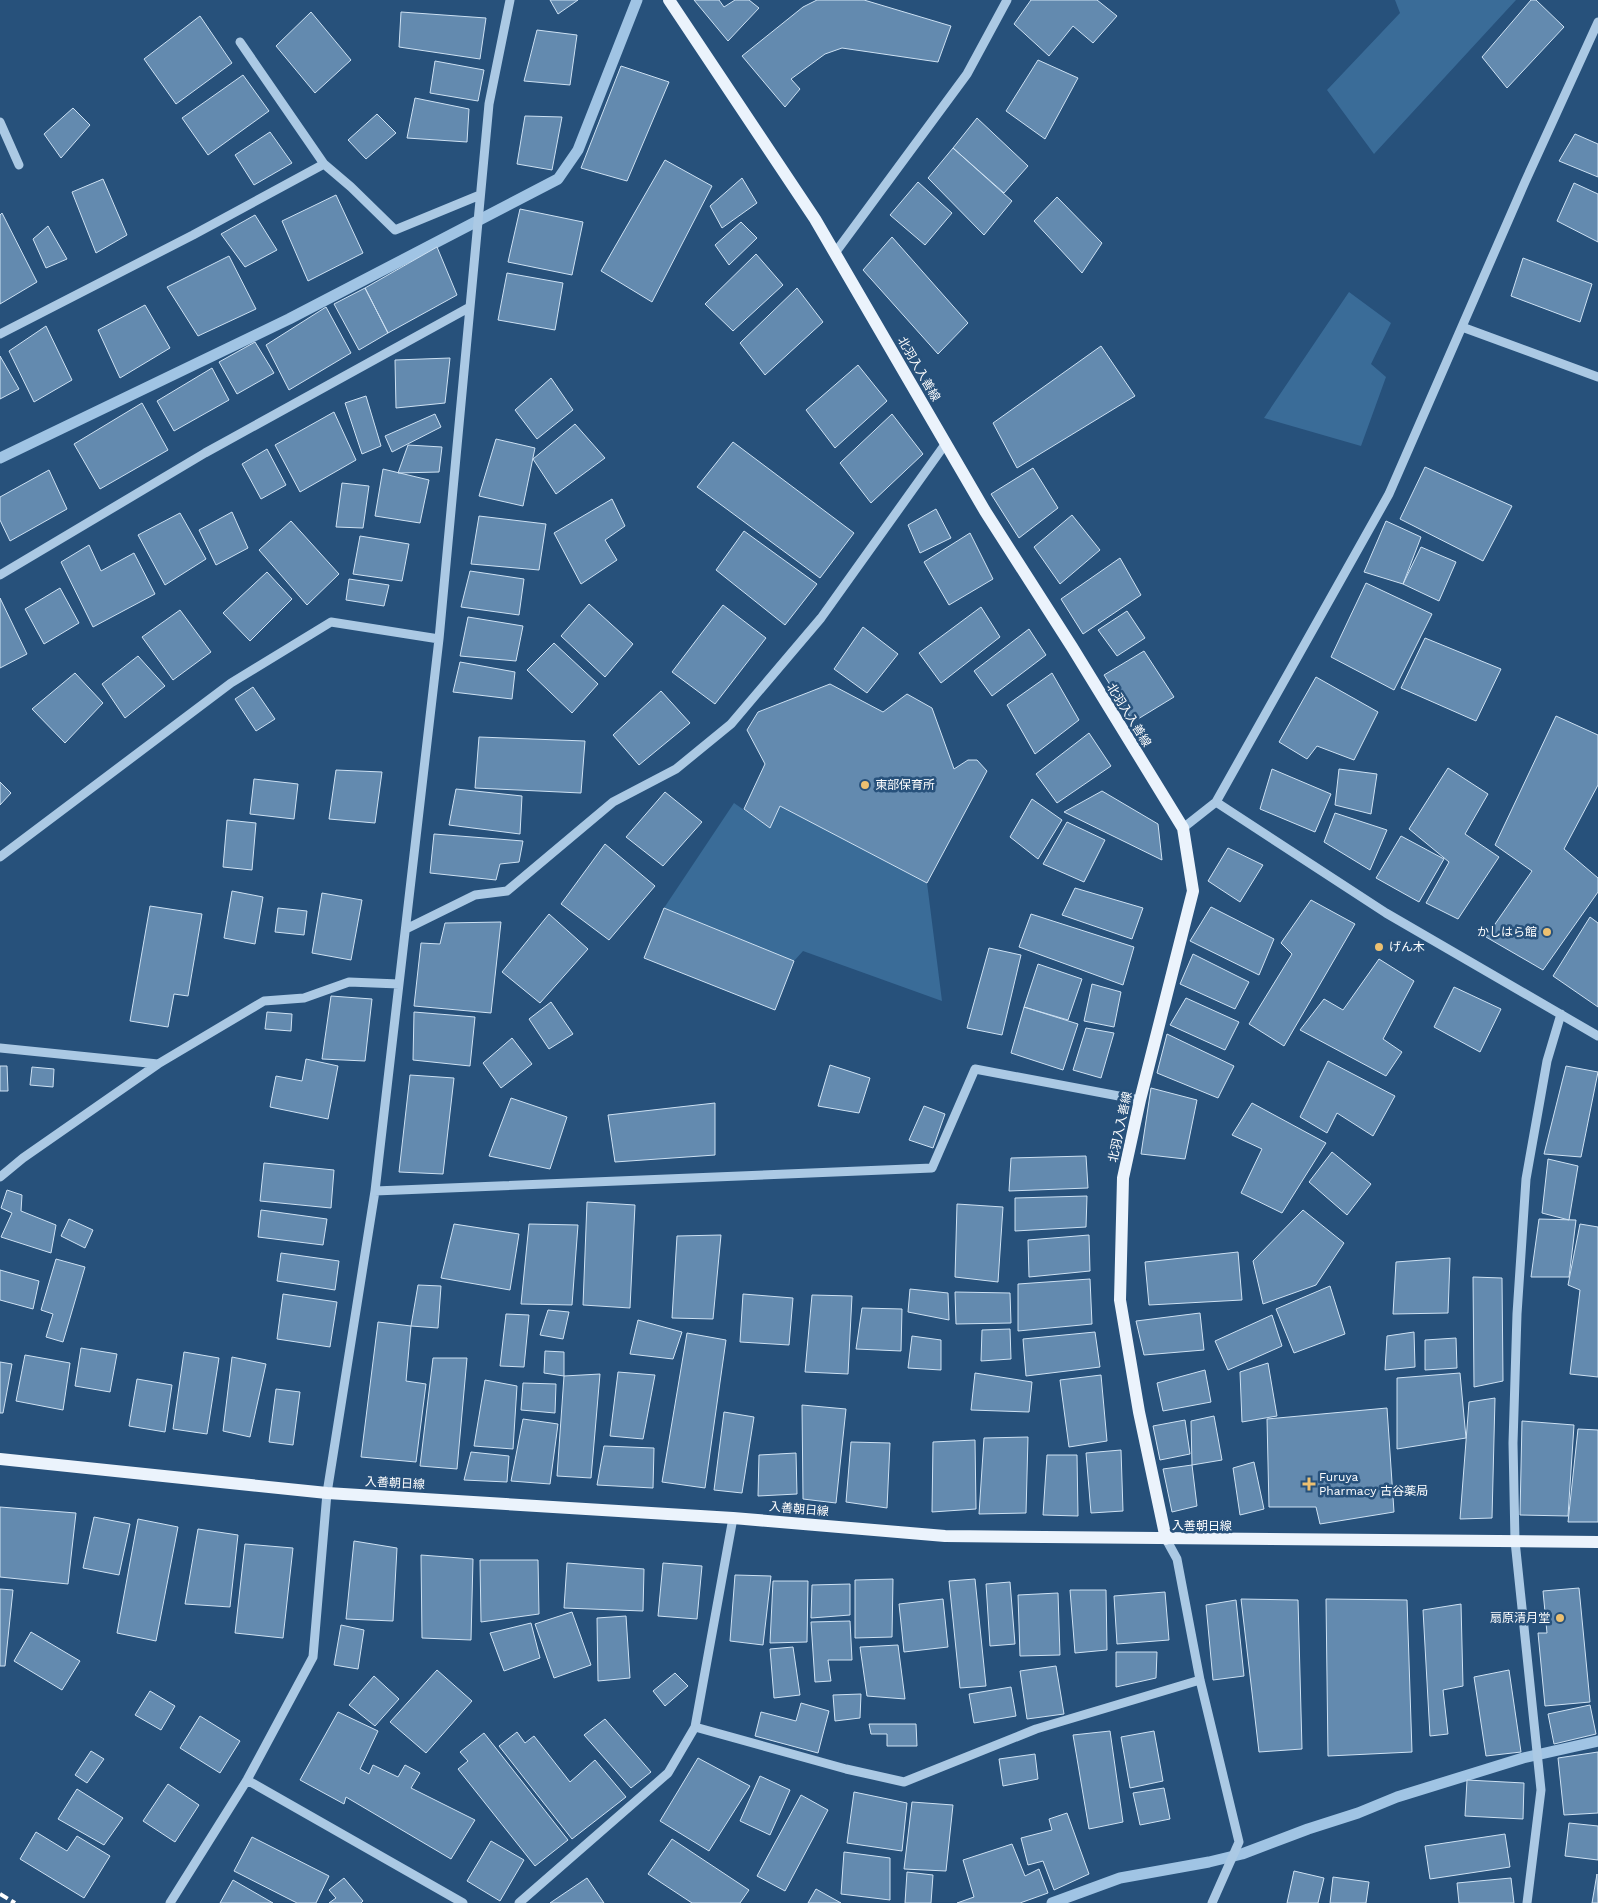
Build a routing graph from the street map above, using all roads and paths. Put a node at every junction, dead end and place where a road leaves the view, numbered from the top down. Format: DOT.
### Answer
graph roads {
  1 [pos="510,0"];
  2 [pos="669,0"];
  3 [pos="1007,0"];
  4 [pos="1598,22"];
  5 [pos="240,42"];
  6 [pos="0,122"];
  7 [pos="324,164"];
  8 [pos="19,166"];
  9 [pos="480,196"];
  10 [pos="835,253"];
  11 [pos="470,307"];
  12 [pos="1462,327"];
  13 [pos="0,334"];
  14 [pos="1598,377"];
  15 [pos="946,443"];
  16 [pos="0,575"];
  17 [pos="439,639"];
  18 [pos="1216,802"];
  19 [pos="1183,828"];
  20 [pos="0,857"];
  21 [pos="406,929"];
  22 [pos="399,984"];
  23 [pos="1561,1014"];
  24 [pos="1598,1036"];
  25 [pos="0,1048"];
  26 [pos="158,1064"];
  27 [pos="1140,1100"];
  28 [pos="0,1177"];
  29 [pos="375,1191"];
  30 [pos="0,1459"];
  31 [pos="327,1493"];
  32 [pos="733,1518"];
  33 [pos="1166,1539"];
  34 [pos="1515,1541"];
  35 [pos="1598,1542"];
  36 [pos="1200,1680"];
  37 [pos="695,1727"];
  38 [pos="247,1780"];
  39 [pos="170,1903"];
  40 [pos="463,1903"];
  41 [pos="518,1903"];
  42 [pos="1212,1903"];
  43 [pos="1527,1903"];
  1 -- 9 [label="street"];
  2 -- 10 [label="main road, 北羽入入善線"];
  3 -- 10 [label="street"];
  4 -- 12 [label="street"];
  5 -- 7 [label="street"];
  6 -- 8 [label="street"];
  7 -- 9 [label="street"];
  7 -- 13 [label="street"];
  9 -- 11 [label="street"];
  10 -- 15 [label="main road, 北羽入入善線"];
  11 -- 16 [label="street"];
  11 -- 17 [label="street"];
  12 -- 14 [label="street"];
  12 -- 18 [label="street"];
  15 -- 19 [label="main road, 北羽入入善線"];
  15 -- 21 [label="street"];
  17 -- 20 [label="street"];
  17 -- 21 [label="street"];
  18 -- 19 [label="street"];
  18 -- 23 [label="street"];
  19 -- 27 [label="main road, 北羽入入善線"];
  21 -- 22 [label="street"];
  22 -- 26 [label="street"];
  22 -- 29 [label="street"];
  23 -- 24 [label="street"];
  23 -- 34 [label="street"];
  25 -- 26 [label="street"];
  26 -- 28 [label="street"];
  27 -- 29 [label="street"];
  27 -- 33 [label="main road, 北羽入入善線"];
  29 -- 31 [label="street"];
  30 -- 31 [label="main road, 入善朝日線"];
  31 -- 32 [label="main road, 入善朝日線"];
  31 -- 38 [label="street"];
  32 -- 33 [label="main road, 入善朝日線"];
  32 -- 37 [label="street"];
  33 -- 34 [label="main road, 入善朝日線"];
  33 -- 36 [label="street"];
  34 -- 35 [label="main road, 入善朝日線"];
  34 -- 43 [label="street"];
  36 -- 37 [label="street"];
  36 -- 42 [label="street"];
  37 -- 41 [label="street"];
  38 -- 39 [label="street"];
  38 -- 40 [label="street"];
}
